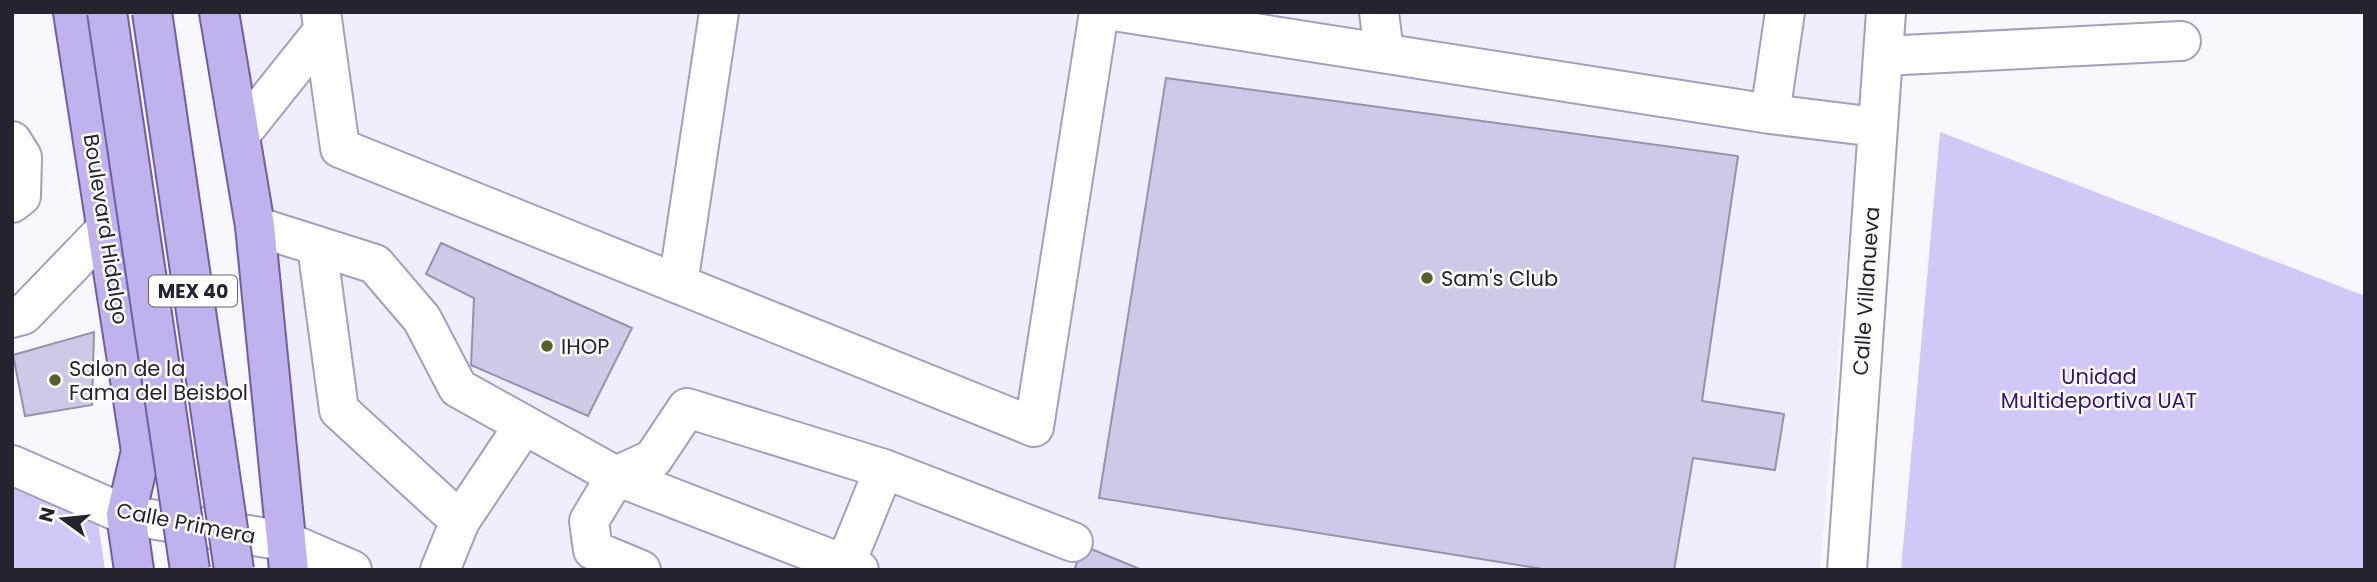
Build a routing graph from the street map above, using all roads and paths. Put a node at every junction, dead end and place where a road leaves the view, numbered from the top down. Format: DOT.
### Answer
graph roads {
  1 [pos="73,12"];
  2 [pos="107,12"];
  3 [pos="152,12"];
  4 [pos="219,12"];
  5 [pos="719,12"];
  6 [pos="1099,12"];
  7 [pos="1120,12"];
  8 [pos="1380,12"];
  9 [pos="1785,12"];
  10 [pos="1886,12"];
  11 [pos="322,22"];
  12 [pos="2180,41"];
  13 [pos="1384,53"];
  14 [pos="1883,56"];
  15 [pos="1770,114"];
  16 [pos="1876,127"];
  17 [pos="240,135"];
  18 [pos="12,141"];
  19 [pos="12,203"];
  20 [pos="255,226"];
  21 [pos="106,229"];
  22 [pos="317,246"];
  23 [pos="678,284"];
  24 [pos="12,318"];
  25 [pos="524,425"];
  26 [pos="12,465"];
  27 [pos="884,469"];
  28 [pos="616,476"];
  29 [pos="126,515"];
  30 [pos="460,522"];
  31 [pos="1073,542"];
  32 [pos="287,556"];
  33 [pos="849,568"];
  34 [pos="134,570"];
  35 [pos="190,570"];
  36 [pos="234,570"];
  37 [pos="352,570"];
  38 [pos="440,570"];
  39 [pos="641,570"];
  40 [pos="1847,570"];
  1 -- 21 [label="main road, Boulevard Hidalgo"];
  2 -- 35 [label="main road, Boulevard Hidalgo / MEX 40, bridge"];
  3 -- 36 [label="main road, MEX 40, bridge"];
  4 -- 17 [label="main road"];
  5 -- 23 [label="street"];
  6 -- 23 [label="street"];
  7 -- 13 [label="street"];
  8 -- 13 [label="street"];
  9 -- 15 [label="street"];
  10 -- 14 [label="street, Calle Villanueva"];
  11 -- 17 [label="street"];
  11 -- 23 [label="street"];
  12 -- 14 [label="street"];
  13 -- 15 [label="street"];
  14 -- 16 [label="street, Calle Villanueva"];
  15 -- 16 [label="street"];
  16 -- 40 [label="street, Calle Villanueva"];
  17 -- 20 [label="main road"];
  18 -- 19 [label="street"];
  20 -- 22 [label="street"];
  20 -- 32 [label="main road"];
  21 -- 24 [label="street"];
  21 -- 29 [label="main road, Boulevard Hidalgo"];
  22 -- 25 [label="street"];
  22 -- 30 [label="street"];
  25 -- 28 [label="street"];
  25 -- 30 [label="street"];
  26 -- 29 [label="street, Calle Primera"];
  27 -- 28 [label="street"];
  27 -- 31 [label="street"];
  27 -- 33 [label="street"];
  28 -- 33 [label="street"];
  28 -- 39 [label="street"];
  29 -- 32 [label="street, Calle Primera"];
  29 -- 34 [label="main road, Boulevard Hidalgo"];
  30 -- 38 [label="street"];
  32 -- 37 [label="street, Calle Primera"];
}
